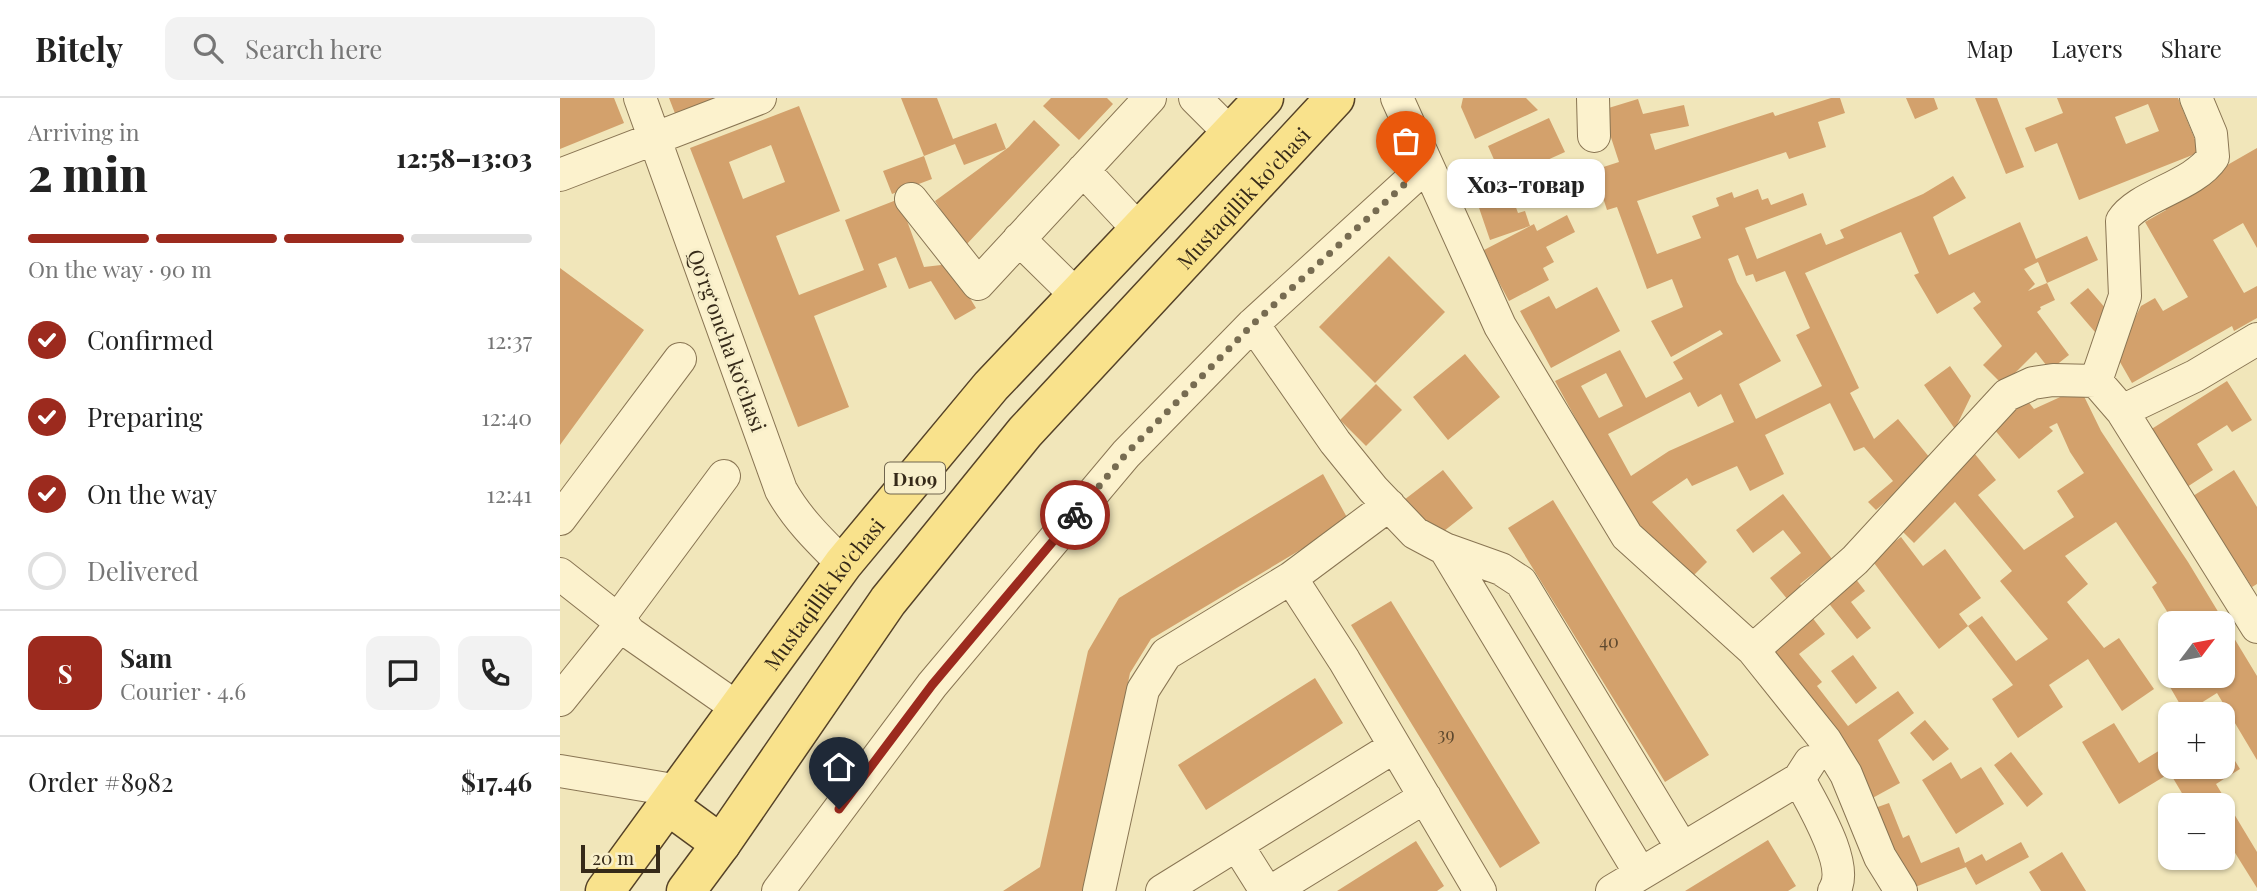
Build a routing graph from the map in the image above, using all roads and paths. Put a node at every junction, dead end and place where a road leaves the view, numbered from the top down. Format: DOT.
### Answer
graph roads {
  1 [pos="640,98"];
  2 [pos="760,98"];
  3 [pos="1150,98"];
  4 [pos="1195,98"];
  5 [pos="1264,98"];
  6 [pos="1335,98"];
  7 [pos="1593,98"];
  8 [pos="2196,98"];
  9 [pos="1406,103"];
  10 [pos="1231,134"];
  11 [pos="1594,136"];
  12 [pos="655,138"];
  13 [pos="1426,166"];
  14 [pos="1083,170"];
  15 [pos="560,175"];
  16 [pos="911,199"];
  17 [pos="1139,230"];
  18 [pos="1019,239"];
  19 [pos="1077,296"];
  20 [pos="1253,324"];
  21 [pos="2257,339"];
  22 [pos="680,359"];
  23 [pos="2096,381"];
  24 [pos="2122,411"];
  25 [pos="724,475"];
  26 [pos="1389,505"];
  27 [pos="560,519"];
  28 [pos="1446,549"];
  29 [pos="844,564"];
  30 [pos="560,575"];
  31 [pos="1291,578"];
  32 [pos="888,601"];
  33 [pos="622,623"];
  34 [pos="2257,627"];
  35 [pos="1753,650"];
  36 [pos="560,700"];
  37 [pos="739,709"];
  38 [pos="1825,740"];
  39 [pos="1394,747"];
  40 [pos="560,771"];
  41 [pos="1799,779"];
  42 [pos="1425,797"];
  43 [pos="674,798"];
  44 [pos="721,844"];
  45 [pos="1237,845"];
  46 [pos="1682,848"];
  47 [pos="1640,873"];
  48 [pos="605,891"];
  49 [pos="686,891"];
  50 [pos="778,891"];
  51 [pos="1099,891"];
  52 [pos="1162,891"];
  53 [pos="1266,891"];
  54 [pos="1272,891"];
  55 [pos="1480,891"];
  56 [pos="1612,891"];
  57 [pos="1834,891"];
  58 [pos="1900,891"];
  1 -- 12 [label="street, Qoʻrgʻoncha koʻchasi"];
  2 -- 12 [label="street"];
  3 -- 14 [label="street"];
  4 -- 10 [label="street"];
  5 -- 10 [label="main road, Mustaqillik ko'chasi / D109"];
  6 -- 32 [label="main road, Mustaqillik ko'chasi / D109"];
  7 -- 11 [label="street"];
  8 -- 23 [label="street"];
  9 -- 13 [label="street"];
  10 -- 17 [label="main road, Mustaqillik ko'chasi / D109"];
  12 -- 15 [label="street"];
  12 -- 29 [label="street, Qoʻrgʻoncha koʻchasi"];
  13 -- 20 [label="street"];
  13 -- 35 [label="street"];
  14 -- 17 [label="street"];
  14 -- 18 [label="street"];
  16 -- 18 [label="street"];
  17 -- 19 [label="main road, Mustaqillik ko'chasi / D109"];
  18 -- 19 [label="street"];
  19 -- 29 [label="main road, Mustaqillik ko'chasi / D109"];
  20 -- 26 [label="street"];
  20 -- 50 [label="street"];
  21 -- 24 [label="street"];
  22 -- 27 [label="street"];
  23 -- 24 [label="street"];
  23 -- 35 [label="street"];
  24 -- 34 [label="street"];
  25 -- 33 [label="street"];
  26 -- 28 [label="street"];
  26 -- 31 [label="street"];
  28 -- 46 [label="street"];
  28 -- 47 [label="street"];
  29 -- 32 [label="main road"];
  29 -- 37 [label="main road, Mustaqillik ko'chasi / D109"];
  30 -- 33 [label="street"];
  31 -- 39 [label="street"];
  31 -- 51 [label="street"];
  32 -- 44 [label="main road, Mustaqillik ko'chasi / D109"];
  33 -- 36 [label="street"];
  33 -- 37 [label="street"];
  35 -- 38 [label="street"];
  37 -- 43 [label="main road, Mustaqillik ko'chasi / D109"];
  38 -- 41 [label="street"];
  38 -- 58 [label="street"];
  39 -- 42 [label="street"];
  39 -- 45 [label="street"];
  40 -- 43 [label="street"];
  41 -- 46 [label="street"];
  41 -- 57 [label="street"];
  42 -- 54 [label="street"];
  42 -- 55 [label="street"];
  43 -- 44 [label="main road"];
  43 -- 48 [label="main road, Mustaqillik ko'chasi / D109"];
  44 -- 49 [label="main road, Mustaqillik ko'chasi / D109"];
  45 -- 52 [label="street"];
  45 -- 53 [label="street"];
  46 -- 47 [label="street"];
  47 -- 56 [label="street"];
}
